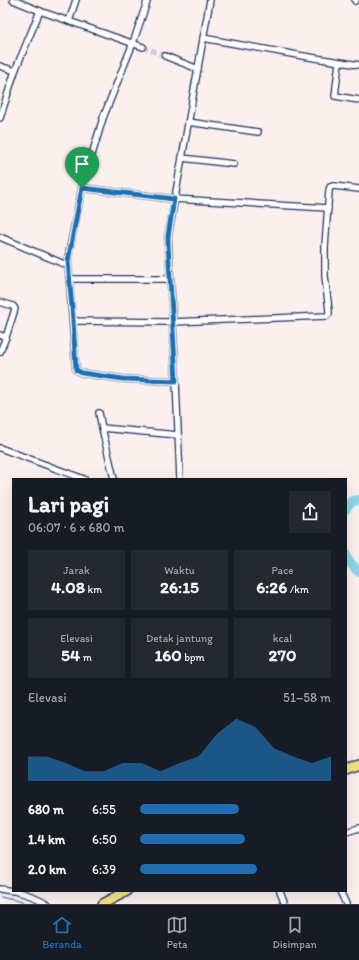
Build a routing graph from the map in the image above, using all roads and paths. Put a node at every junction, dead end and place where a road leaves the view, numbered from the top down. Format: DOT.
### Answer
graph roads {
  1 [pos="13,0"];
  2 [pos="76,0"];
  3 [pos="210,0"];
  4 [pos="147,2"];
  5 [pos="40,11"];
  6 [pos="69,21"];
  7 [pos="203,38"];
  8 [pos="133,43"];
  9 [pos="143,47"];
  10 [pos="165,56"];
  11 [pos="339,62"];
  12 [pos="359,65"];
  13 [pos="0,66"];
  14 [pos="198,69"];
  15 [pos="15,71"];
  16 [pos="359,100"];
  17 [pos="0,118"];
  18 [pos="188,122"];
  19 [pos="258,132"];
  20 [pos="182,158"];
  21 [pos="234,164"];
  22 [pos="82,188"];
  23 [pos="359,190"];
  24 [pos="174,199"];
  25 [pos="328,208"];
  26 [pos="0,237"];
  27 [pos="68,261"];
  28 [pos="70,279"];
  29 [pos="170,279"];
  30 [pos="0,302"];
  31 [pos="73,320"];
  32 [pos="172,322"];
  33 [pos="0,335"];
  34 [pos="6,337"];
  35 [pos="0,352"];
  36 [pos="176,381"];
  37 [pos="99,413"];
  38 [pos="102,428"];
  39 [pos="178,435"];
  40 [pos="0,448"];
  41 [pos="81,478"];
  42 [pos="114,478"];
  43 [pos="180,478"];
  44 [pos="359,764"];
  45 [pos="347,770"];
  46 [pos="359,828"];
  47 [pos="347,832"];
  48 [pos="0,889"];
  49 [pos="12,891"];
  50 [pos="18,892"];
  51 [pos="125,892"];
  52 [pos="280,892"];
  53 [pos="340,892"];
  54 [pos="48,904"];
  55 [pos="102,904"];
  56 [pos="285,904"];
  57 [pos="346,904"];
  1 -- 5 [label="street"];
  2 -- 6 [label="street"];
  3 -- 7 [label="street"];
  4 -- 8 [label="street"];
  5 -- 6 [label="street"];
  5 -- 15 [label="street"];
  6 -- 8 [label="street"];
  7 -- 11 [label="street"];
  7 -- 14 [label="street"];
  8 -- 9 [label="street"];
  8 -- 22 [label="street"];
  10 -- 14 [label="street"];
  11 -- 12 [label="street"];
  11 -- 16 [label="street"];
  13 -- 15 [label="street"];
  14 -- 18 [label="street"];
  15 -- 17 [label="street"];
  18 -- 19 [label="street"];
  18 -- 20 [label="street"];
  20 -- 21 [label="street"];
  20 -- 24 [label="street"];
  22 -- 24 [label="street"];
  22 -- 27 [label="street"];
  23 -- 25 [label="street"];
  24 -- 25 [label="street"];
  24 -- 29 [label="street"];
  25 -- 32 [label="street"];
  26 -- 27 [label="street"];
  27 -- 28 [label="street"];
  28 -- 29 [label="street"];
  28 -- 31 [label="street"];
  29 -- 32 [label="street"];
  30 -- 34 [label="street"];
  31 -- 32 [label="street"];
  31 -- 36 [label="street"];
  32 -- 36 [label="street"];
  33 -- 34 [label="street"];
  34 -- 35 [label="street"];
  36 -- 39 [label="street"];
  37 -- 38 [label="street"];
  38 -- 39 [label="street"];
  38 -- 42 [label="street"];
  39 -- 43 [label="street"];
  40 -- 41 [label="street"];
  44 -- 45 [label="main road"];
  46 -- 47 [label="street"];
  48 -- 49 [label="street"];
  50 -- 54 [label="street"];
  51 -- 55 [label="main road"];
  52 -- 56 [label="street"];
  53 -- 57 [label="street"];
}
